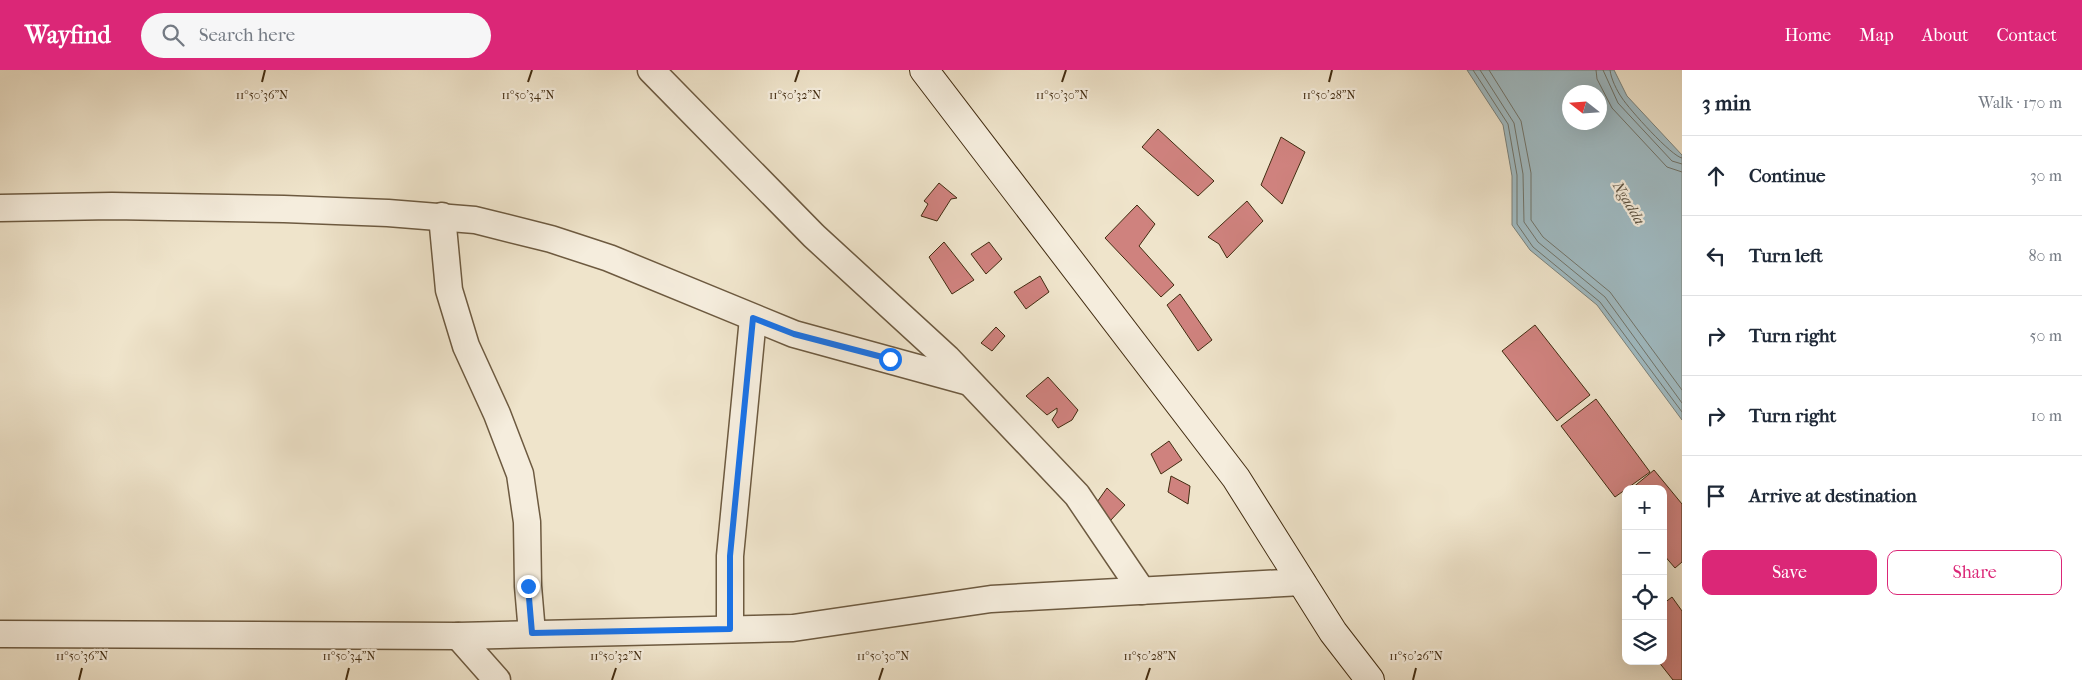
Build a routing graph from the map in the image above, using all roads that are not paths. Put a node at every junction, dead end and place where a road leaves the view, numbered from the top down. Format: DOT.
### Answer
graph roads {
  1 [pos="651,70"];
  2 [pos="924,70"];
  3 [pos="0,208"];
  4 [pos="442,216"];
  5 [pos="753,318"];
  6 [pos="969,382"];
  7 [pos="1302,582"];
  8 [pos="1142,591"];
  9 [pos="730,629"];
  10 [pos="532,633"];
  11 [pos="0,634"];
  12 [pos="458,636"];
  13 [pos="497,680"];
  14 [pos="1370,680"];
  1 -- 6 [label="street"];
  2 -- 7 [label="street"];
  3 -- 4 [label="street"];
  4 -- 5 [label="street"];
  4 -- 10 [label="street"];
  5 -- 6 [label="street"];
  5 -- 9 [label="street"];
  6 -- 8 [label="street"];
  7 -- 8 [label="street"];
  7 -- 14 [label="street"];
  8 -- 9 [label="street"];
  9 -- 10 [label="street"];
  10 -- 12 [label="street"];
  11 -- 12 [label="street"];
  12 -- 13 [label="street"];
}
